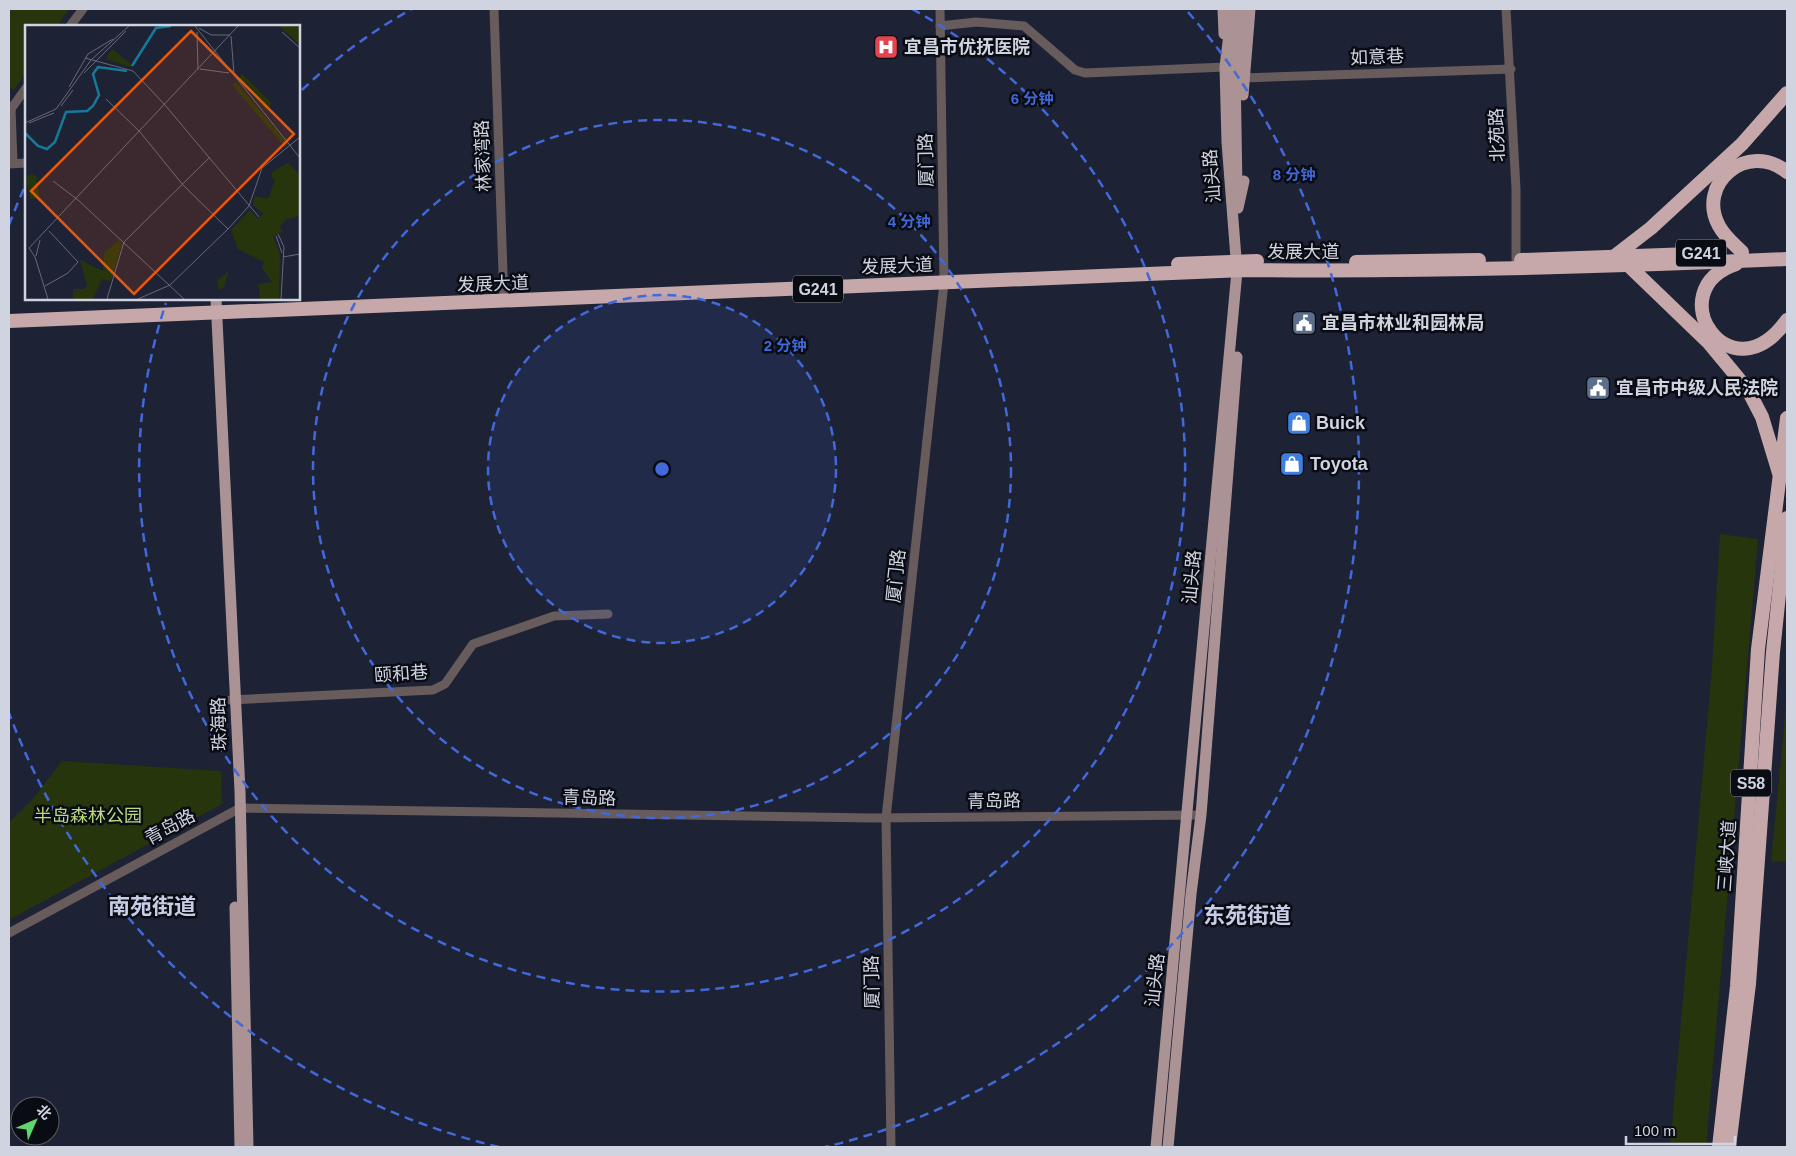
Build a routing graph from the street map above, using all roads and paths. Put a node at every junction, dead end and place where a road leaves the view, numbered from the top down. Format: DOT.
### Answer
graph roads {
  1 [pos="83,9"];
  2 [pos="494,9"];
  3 [pos="940,9"];
  4 [pos="1223,9"];
  5 [pos="1232,9"];
  6 [pos="1241,9"];
  7 [pos="1250,9"];
  8 [pos="1506,9"];
  9 [pos="71,25"];
  10 [pos="940,26"];
  11 [pos="1225,67"];
  12 [pos="1511,69"];
  13 [pos="1244,78"];
  14 [pos="25,89"];
  15 [pos="1787,93"];
  16 [pos="10,107"];
  17 [pos="11,163"];
  18 [pos="25,163"];
  19 [pos="1787,172"];
  20 [pos="1238,208"];
  21 [pos="1787,251"];
  22 [pos="1616,255"];
  23 [pos="1744,257"];
  24 [pos="1787,259"];
  25 [pos="1516,260"];
  26 [pos="1628,265"];
  27 [pos="1240,266"];
  28 [pos="944,279"];
  29 [pos="504,298"];
  30 [pos="215,305"];
  31 [pos="9,313"];
  32 [pos="1787,320"];
  33 [pos="9,321"];
  34 [pos="1787,418"];
  35 [pos="1781,480"];
  36 [pos="1787,518"];
  37 [pos="608,614"];
  38 [pos="233,699"];
  39 [pos="237,810"];
  40 [pos="1188,815"];
  41 [pos="1201,815"];
  42 [pos="886,818"];
  43 [pos="9,933"];
  44 [pos="240,1147"];
  45 [pos="248,1147"];
  46 [pos="891,1147"];
  47 [pos="1156,1147"];
  48 [pos="1168,1147"];
  49 [pos="1719,1147"];
  50 [pos="1729,1147"];
  1 -- 9 [label="street"];
  2 -- 29 [label="street, 林家湾路"];
  3 -- 10 [label="street, 厦门路"];
  4 -- 11 [label="main road"];
  5 -- 11 [label="main road, 汕头路"];
  6 -- 20 [label="main road, 汕头路"];
  7 -- 13 [label="main road"];
  8 -- 12 [label="street, 北苑路"];
  10 -- 11 [label="street"];
  10 -- 28 [label="street, 厦门路"];
  11 -- 27 [label="main road, 汕头路"];
  12 -- 13 [label="street, 如意巷"];
  12 -- 25 [label="street, 北苑路"];
  13 -- 20 [label="main road"];
  14 -- 16 [label="street"];
  15 -- 22 [label="highway"];
  16 -- 17 [label="street"];
  17 -- 18 [label="street"];
  19 -- 23 [label="highway"];
  20 -- 27 [label="main road, 汕头路"];
  21 -- 23 [label="highway, 发展大道 / G241"];
  22 -- 23 [label="highway, 发展大道 / G241"];
  22 -- 25 [label="highway, 发展大道 / G241"];
  23 -- 24 [label="highway, 发展大道 / G241"];
  23 -- 26 [label="highway, 发展大道 / G241"];
  23 -- 32 [label="highway"];
  25 -- 27 [label="highway, 发展大道 / G241"];
  26 -- 27 [label="highway, 发展大道 / G241"];
  26 -- 35 [label="highway"];
  27 -- 28 [label="highway, 发展大道 / G241"];
  27 -- 40 [label="main road, 汕头路"];
  27 -- 41 [label="main road, 汕头路"];
  28 -- 29 [label="highway, 发展大道 / G241"];
  28 -- 42 [label="street, 厦门路"];
  29 -- 30 [label="highway, 发展大道 / G241"];
  30 -- 31 [label="highway, 发展大道 / G241"];
  30 -- 33 [label="highway, 发展大道 / G241"];
  30 -- 38 [label="main road, 珠海路"];
  34 -- 35 [label="highway, 三峡大道 / S58"];
  35 -- 49 [label="highway, 三峡大道 / S58"];
  36 -- 50 [label="highway, 三峡大道 / S58"];
  37 -- 38 [label="street, 颐和巷"];
  38 -- 39 [label="main road, 珠海路"];
  39 -- 42 [label="street, 青岛路"];
  39 -- 43 [label="street, 青岛路"];
  39 -- 44 [label="main road, 珠海路"];
  39 -- 45 [label="main road, 珠海路"];
  40 -- 41 [label="street, 青岛路"];
  40 -- 42 [label="street, 青岛路"];
  40 -- 47 [label="main road, 汕头路"];
  41 -- 48 [label="main road, 汕头路"];
  42 -- 46 [label="street, 厦门路"];
}
